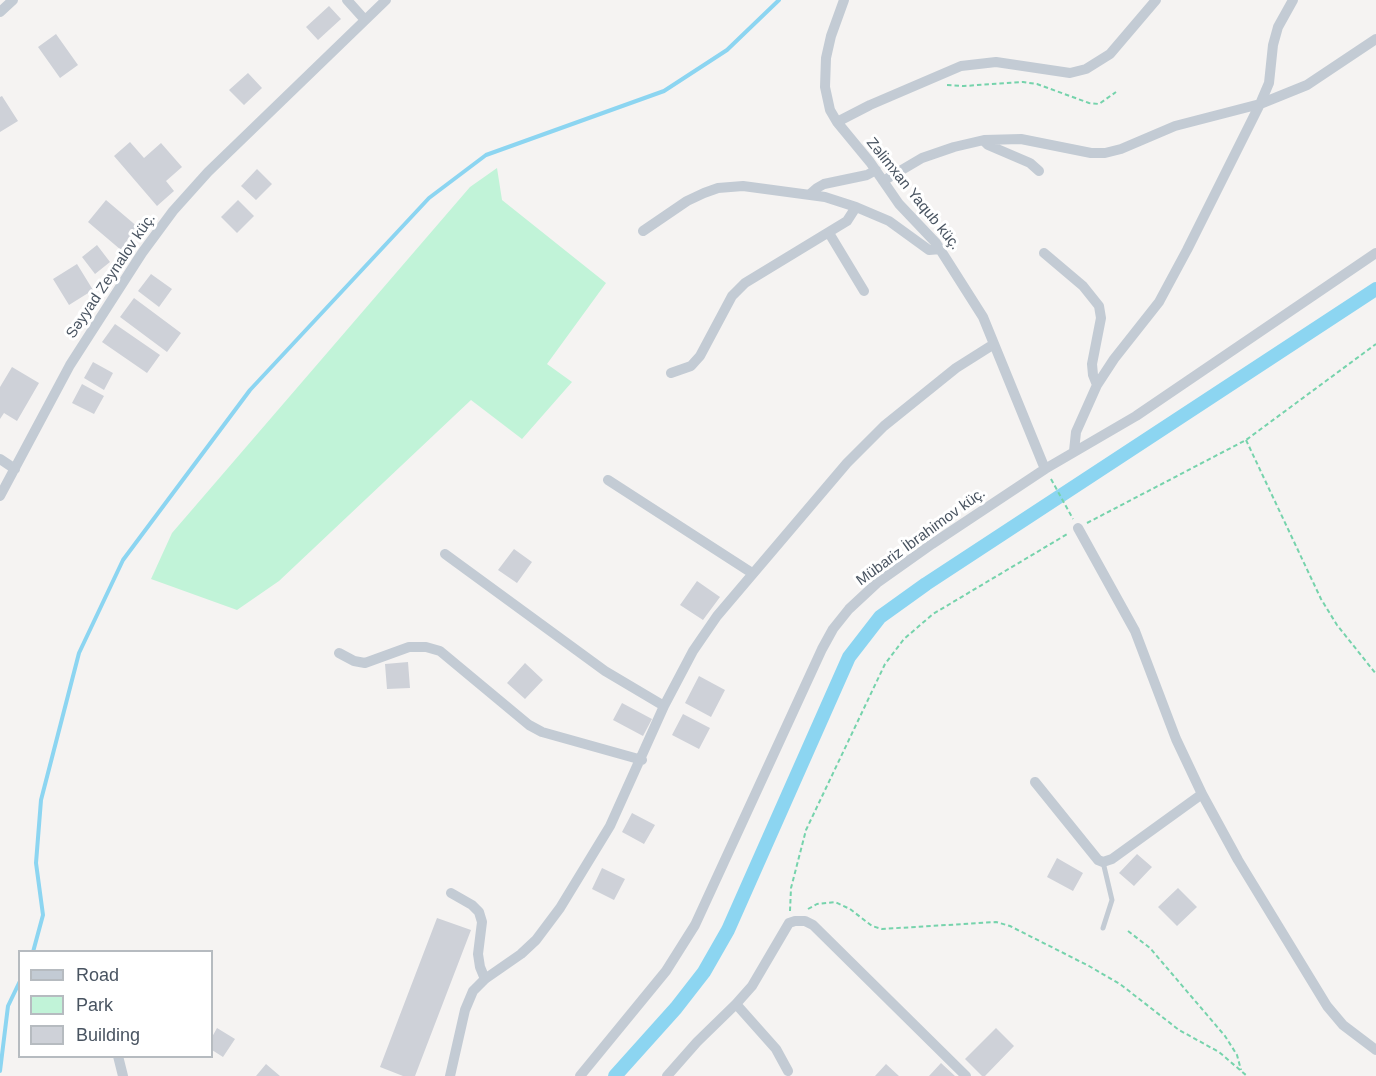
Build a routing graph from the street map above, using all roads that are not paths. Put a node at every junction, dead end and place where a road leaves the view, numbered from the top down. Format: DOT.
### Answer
graph roads {
  1 [pos="13,0"];
  2 [pos="347,0"];
  3 [pos="386,0"];
  4 [pos="844,0"];
  5 [pos="1156,0"];
  6 [pos="1293,0"];
  7 [pos="0,12"];
  8 [pos="365,20"];
  9 [pos="1376,39"];
  10 [pos="1260,104"];
  11 [pos="837,122"];
  12 [pos="984,140"];
  13 [pos="876,170"];
  14 [pos="1039,171"];
  15 [pos="883,181"];
  16 [pos="809,195"];
  17 [pos="856,207"];
  18 [pos="643,231"];
  19 [pos="829,232"];
  20 [pos="941,249"];
  21 [pos="1044,253"];
  22 [pos="1376,254"];
  23 [pos="864,291"];
  24 [pos="994,344"];
  25 [pos="671,374"];
  26 [pos="1097,385"];
  27 [pos="1074,451"];
  28 [pos="0,459"];
  29 [pos="15,469"];
  30 [pos="1045,469"];
  31 [pos="608,480"];
  32 [pos="0,496"];
  33 [pos="1078,528"];
  34 [pos="445,554"];
  35 [pos="752,573"];
  36 [pos="339,652"];
  37 [pos="664,706"];
  38 [pos="642,760"];
  39 [pos="1035,782"];
  40 [pos="1202,794"];
  41 [pos="1103,862"];
  42 [pos="451,893"];
  43 [pos="1103,928"];
  44 [pos="485,979"];
  45 [pos="736,1004"];
  46 [pos="1376,1050"];
  47 [pos="118,1058"];
  48 [pos="788,1071"];
  49 [pos="123,1076"];
  50 [pos="450,1076"];
  51 [pos="580,1076"];
  52 [pos="667,1076"];
  53 [pos="966,1076"];
  1 -- 7 [label="street"];
  2 -- 8 [label="street"];
  3 -- 8 [label="street, Səyyad Zeynalov küç."];
  4 -- 11 [label="street, Zəlimxan Yaqub küç."];
  5 -- 11 [label="street"];
  6 -- 10 [label="street"];
  8 -- 29 [label="street, Səyyad Zeynalov küç."];
  9 -- 10 [label="street"];
  10 -- 12 [label="street"];
  10 -- 26 [label="street"];
  11 -- 13 [label="street, Zəlimxan Yaqub küç."];
  12 -- 14 [label="street"];
  12 -- 15 [label="street"];
  13 -- 15 [label="street, Zəlimxan Yaqub küç."];
  13 -- 16 [label="street"];
  15 -- 20 [label="street, Zəlimxan Yaqub küç."];
  16 -- 17 [label="street"];
  16 -- 18 [label="street"];
  17 -- 19 [label="street"];
  17 -- 20 [label="street"];
  19 -- 23 [label="street"];
  19 -- 25 [label="street"];
  20 -- 24 [label="street, Zəlimxan Yaqub küç."];
  21 -- 26 [label="street"];
  22 -- 27 [label="street, Mübariz İbrahimov küç."];
  24 -- 30 [label="street, Zəlimxan Yaqub küç."];
  24 -- 35 [label="street"];
  26 -- 27 [label="street"];
  27 -- 30 [label="street, Mübariz İbrahimov küç."];
  28 -- 29 [label="street"];
  29 -- 32 [label="street, Səyyad Zeynalov küç."];
  30 -- 51 [label="street, Mübariz İbrahimov küç."];
  31 -- 35 [label="street"];
  33 -- 40 [label="street"];
  34 -- 37 [label="street"];
  35 -- 37 [label="street"];
  36 -- 38 [label="street"];
  37 -- 38 [label="street"];
  38 -- 44 [label="street"];
  39 -- 41 [label="street"];
  40 -- 41 [label="street"];
  40 -- 46 [label="street"];
  41 -- 43 [label="lane"];
  42 -- 44 [label="street"];
  44 -- 50 [label="street"];
  45 -- 48 [label="street"];
  45 -- 52 [label="street"];
  45 -- 53 [label="street"];
  47 -- 49 [label="street"];
}
